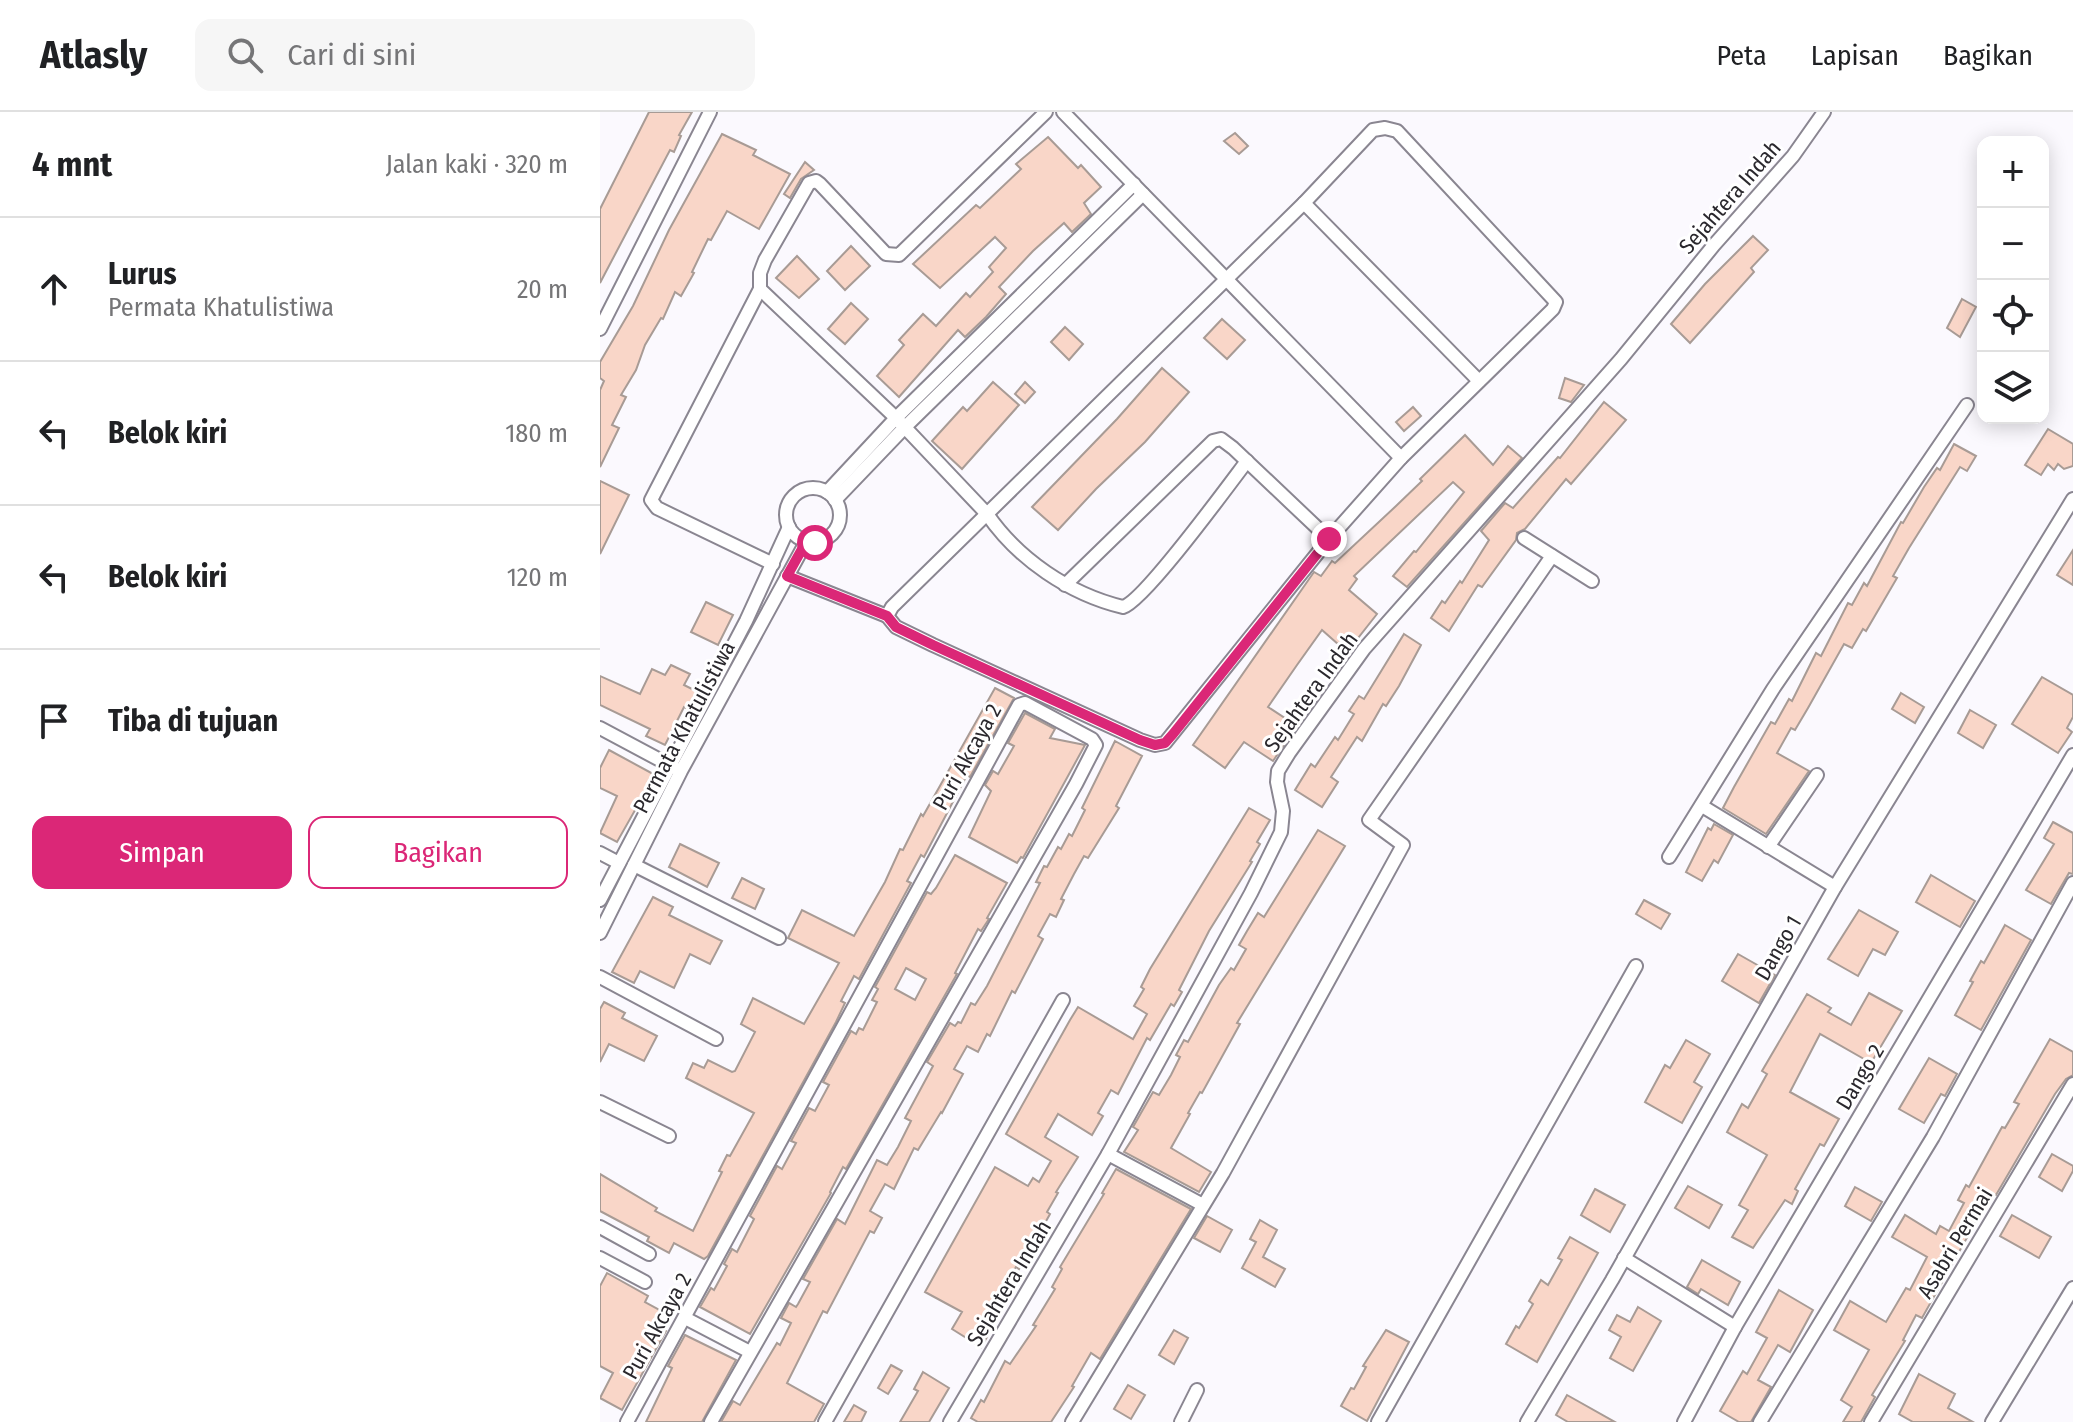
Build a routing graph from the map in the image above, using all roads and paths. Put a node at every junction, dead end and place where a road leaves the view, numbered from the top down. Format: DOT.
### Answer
graph roads {
  1 [pos="710,112"];
  2 [pos="1046,112"];
  3 [pos="1063,112"];
  4 [pos="1824,112"];
  5 [pos="1139,189"];
  6 [pos="1304,203"];
  7 [pos="1227,279"];
  8 [pos="760,289"];
  9 [pos="600,329"];
  10 [pos="1479,381"];
  11 [pos="1967,405"];
  12 [pos="900,423"];
  13 [pos="1401,458"];
  14 [pos="1247,461"];
  15 [pos="831,496"];
  16 [pos="2073,499"];
  17 [pos="987,514"];
  18 [pos="789,527"];
  19 [pos="1524,538"];
  20 [pos="1329,539"];
  21 [pos="806,542"];
  22 [pos="1552,556"];
  23 [pos="773,564"];
  24 [pos="787,576"];
  25 [pos="1592,581"];
  26 [pos="1065,585"];
  27 [pos="887,616"];
  28 [pos="600,728"];
  29 [pos="2073,755"];
  30 [pos="675,768"];
  31 [pos="1817,775"];
  32 [pos="1702,806"];
  33 [pos="1768,847"];
  34 [pos="600,853"];
  35 [pos="1669,857"];
  36 [pos="619,863"];
  37 [pos="634,865"];
  38 [pos="2073,883"];
  39 [pos="1835,887"];
  40 [pos="600,900"];
  41 [pos="600,933"];
  42 [pos="779,938"];
  43 [pos="1636,966"];
  44 [pos="600,977"];
  45 [pos="1063,1000"];
  46 [pos="716,1039"];
  47 [pos="2073,1084"];
  48 [pos="600,1102"];
  49 [pos="669,1136"];
  50 [pos="1108,1154"];
  51 [pos="1203,1205"];
  52 [pos="600,1227"];
  53 [pos="649,1254"];
  54 [pos="600,1258"];
  55 [pos="1624,1258"];
  56 [pos="645,1282"];
  57 [pos="2073,1288"];
  58 [pos="685,1318"];
  59 [pos="1735,1327"];
  60 [pos="750,1352"];
  61 [pos="1197,1390"];
  62 [pos="627,1422"];
  63 [pos="711,1422"];
  64 [pos="825,1422"];
  65 [pos="950,1422"];
  66 [pos="1072,1422"];
  67 [pos="1181,1422"];
  68 [pos="1378,1422"];
  69 [pos="1527,1422"];
  70 [pos="1684,1422"];
  71 [pos="1760,1422"];
  72 [pos="1871,1422"];
  73 [pos="1992,1422"];
  1 -- 9 [label="street"];
  2 -- 8 [label="street"];
  3 -- 5 [label="street"];
  4 -- 50 [label="street, Sejahtera Indah"];
  5 -- 7 [label="street"];
  5 -- 12 [label="street"];
  6 -- 7 [label="street"];
  6 -- 10 [label="street"];
  6 -- 10 [label="street"];
  7 -- 13 [label="street"];
  7 -- 17 [label="street"];
  8 -- 12 [label="street"];
  8 -- 23 [label="street"];
  10 -- 13 [label="street"];
  11 -- 32 [label="street"];
  12 -- 15 [label="street"];
  12 -- 17 [label="street"];
  13 -- 20 [label="street"];
  14 -- 20 [label="street"];
  14 -- 26 [label="street"];
  14 -- 26 [label="street"];
  15 -- 18 [label="street"];
  15 -- 21 [label="street"];
  16 -- 39 [label="street, Dango 1"];
  17 -- 26 [label="street"];
  17 -- 27 [label="street"];
  18 -- 21 [label="street"];
  18 -- 23 [label="street"];
  19 -- 22 [label="street"];
  20 -- 27 [label="street"];
  21 -- 24 [label="street, Permata Khatulistiwa"];
  22 -- 25 [label="street"];
  22 -- 51 [label="street"];
  23 -- 30 [label="street"];
  24 -- 27 [label="street"];
  24 -- 30 [label="street, Permata Khatulistiwa"];
  28 -- 30 [label="street"];
  29 -- 59 [label="street, Dango 2"];
  30 -- 36 [label="street"];
  30 -- 37 [label="street, Permata Khatulistiwa"];
  31 -- 33 [label="street"];
  32 -- 33 [label="street"];
  32 -- 35 [label="street"];
  33 -- 39 [label="street"];
  34 -- 36 [label="street"];
  36 -- 40 [label="street"];
  37 -- 41 [label="street, Permata Khatulistiwa"];
  37 -- 42 [label="street"];
  38 -- 71 [label="street"];
  39 -- 55 [label="street, Dango 1"];
  43 -- 68 [label="street"];
  44 -- 46 [label="street"];
  45 -- 64 [label="street"];
  47 -- 72 [label="street, Asabri Permai"];
  48 -- 49 [label="street"];
  50 -- 51 [label="street"];
  50 -- 65 [label="street, Sejahtera Indah"];
  51 -- 66 [label="street"];
  52 -- 53 [label="street"];
  54 -- 56 [label="street"];
  55 -- 59 [label="street"];
  55 -- 69 [label="street, Dango 1"];
  57 -- 73 [label="street"];
  58 -- 60 [label="street"];
  58 -- 60 [label="street, Puri Akcaya 2"];
  58 -- 62 [label="street, Puri Akcaya 2"];
  59 -- 70 [label="street, Dango 2"];
  60 -- 63 [label="street, Puri Akcaya 2"];
  61 -- 67 [label="street"];
}
